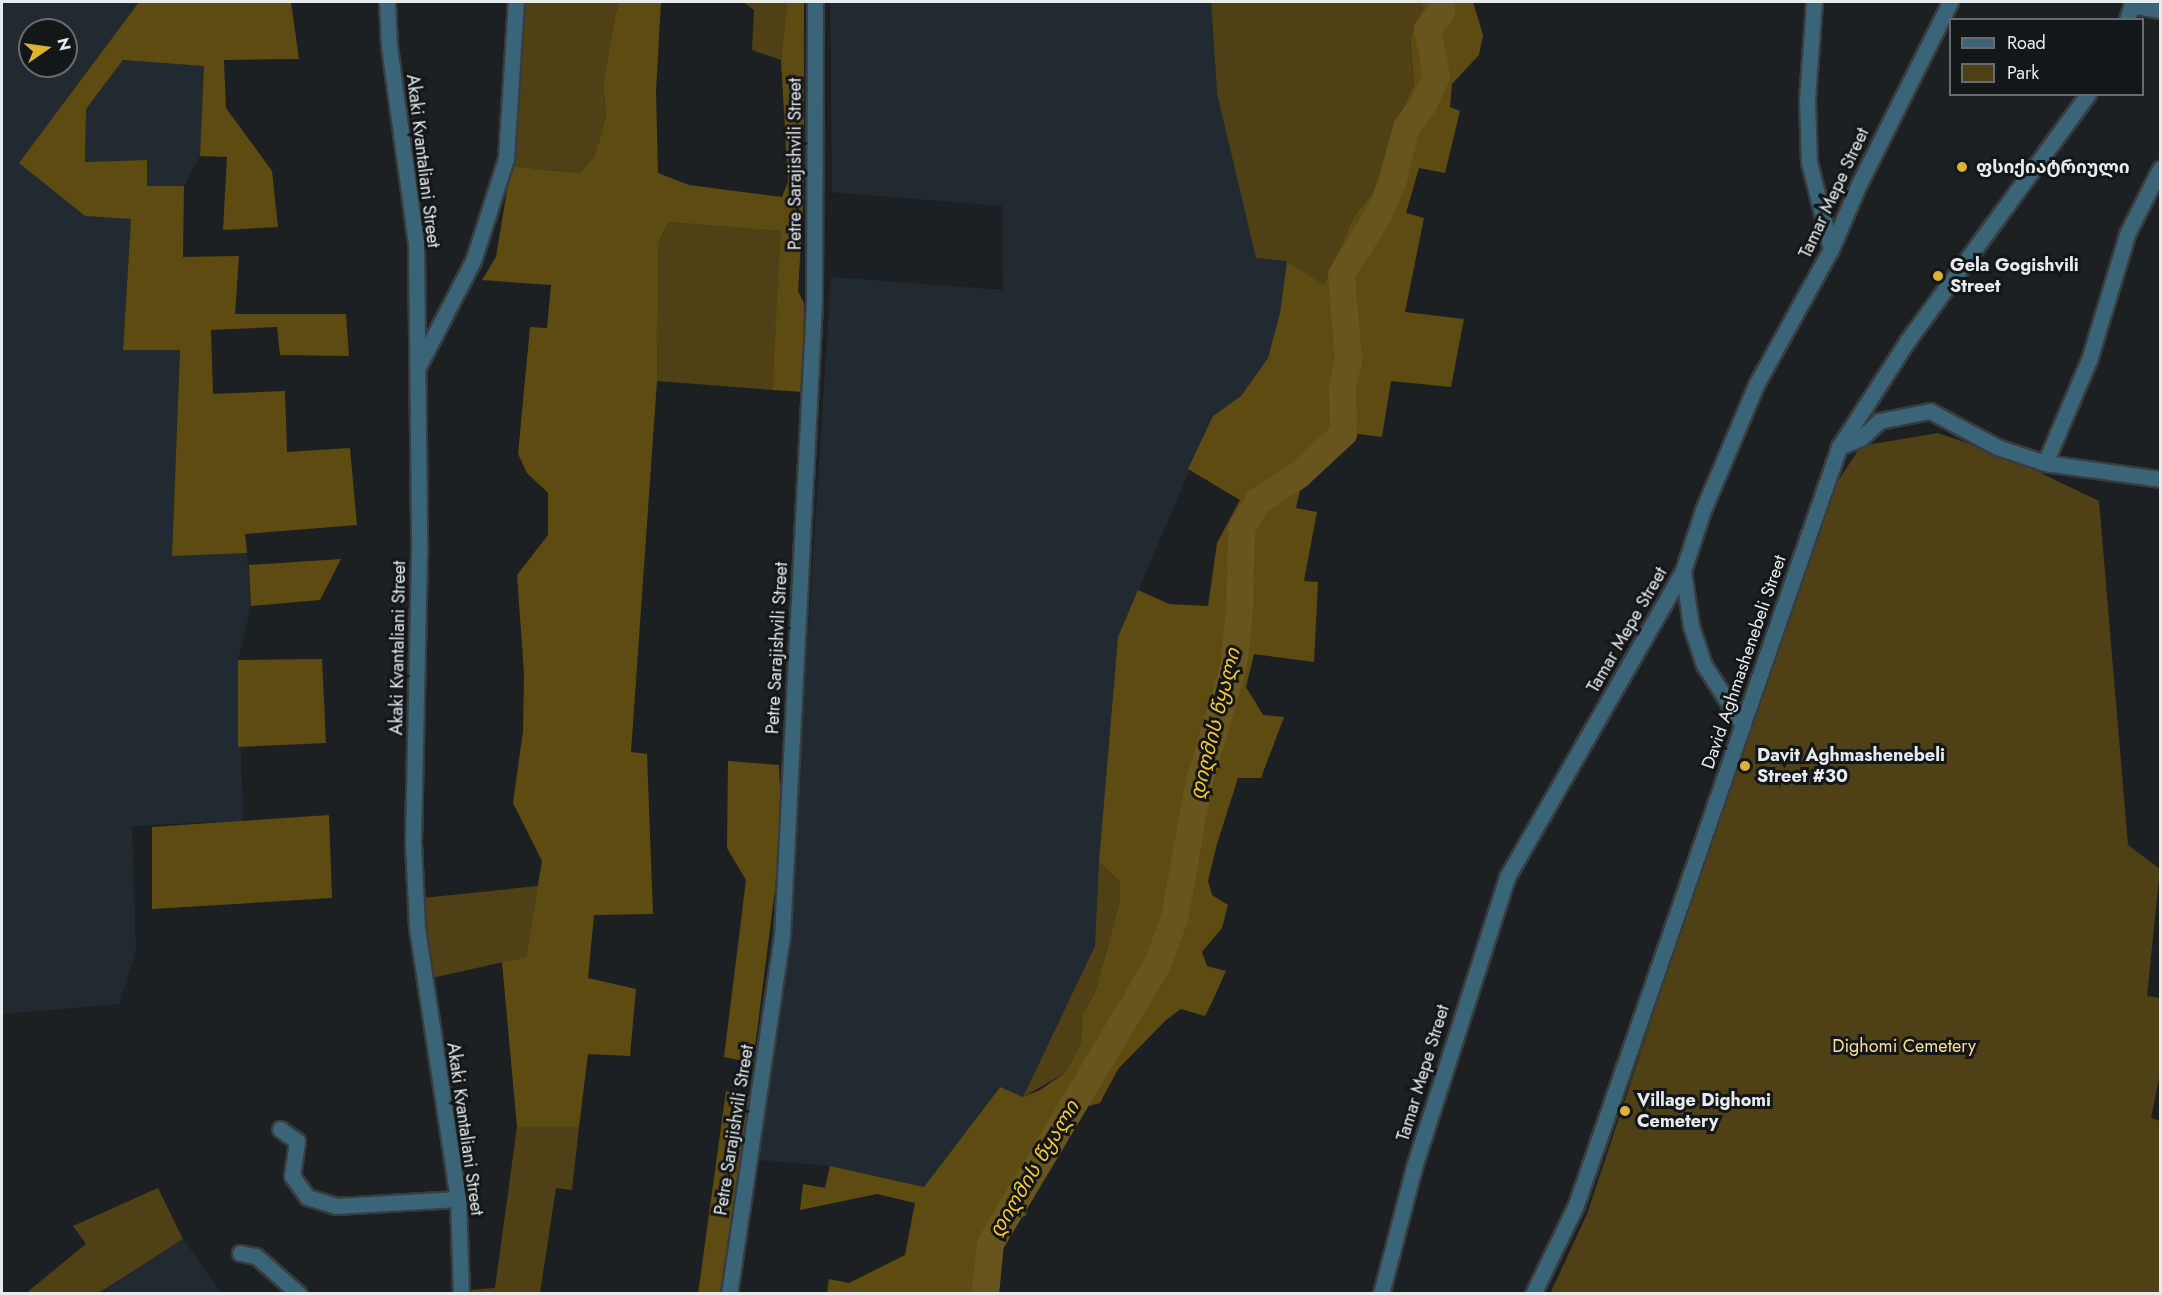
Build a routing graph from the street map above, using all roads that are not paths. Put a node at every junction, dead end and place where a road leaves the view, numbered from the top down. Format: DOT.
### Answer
graph roads {
  1 [pos="387,2"];
  2 [pos="516,2"];
  3 [pos="814,2"];
  4 [pos="1814,2"];
  5 [pos="1950,2"];
  6 [pos="2130,9"];
  7 [pos="2160,10"];
  8 [pos="2087,96"];
  9 [pos="2160,169"];
  10 [pos="1831,249"];
  11 [pos="417,370"];
  12 [pos="1839,447"];
  13 [pos="2045,463"];
  14 [pos="2160,479"];
  15 [pos="1683,571"];
  16 [pos="1743,726"];
  17 [pos="280,1129"];
  18 [pos="458,1199"];
  19 [pos="240,1252"];
  20 [pos="299,1293"];
  21 [pos="460,1293"];
  22 [pos="729,1293"];
  23 [pos="1381,1293"];
  24 [pos="1533,1293"];
  1 -- 11 [label="street, Akaki Kvantaliani Street"];
  2 -- 11 [label="street"];
  3 -- 22 [label="street, Petre Sarajishvili Street"];
  4 -- 10 [label="street"];
  5 -- 10 [label="street, Tamar Mepe Street"];
  6 -- 7 [label="street"];
  8 -- 12 [label="street, David Aghmashenebeli Street"];
  9 -- 13 [label="street"];
  10 -- 15 [label="street, Tamar Mepe Street"];
  11 -- 18 [label="street, Akaki Kvantaliani Street"];
  12 -- 13 [label="street"];
  12 -- 16 [label="street, David Aghmashenebeli Street"];
  13 -- 14 [label="street"];
  15 -- 16 [label="street"];
  15 -- 23 [label="street, Tamar Mepe Street"];
  16 -- 24 [label="street, David Aghmashenebeli Street"];
  17 -- 18 [label="street"];
  18 -- 21 [label="street, Akaki Kvantaliani Street"];
  19 -- 20 [label="street"];
}
